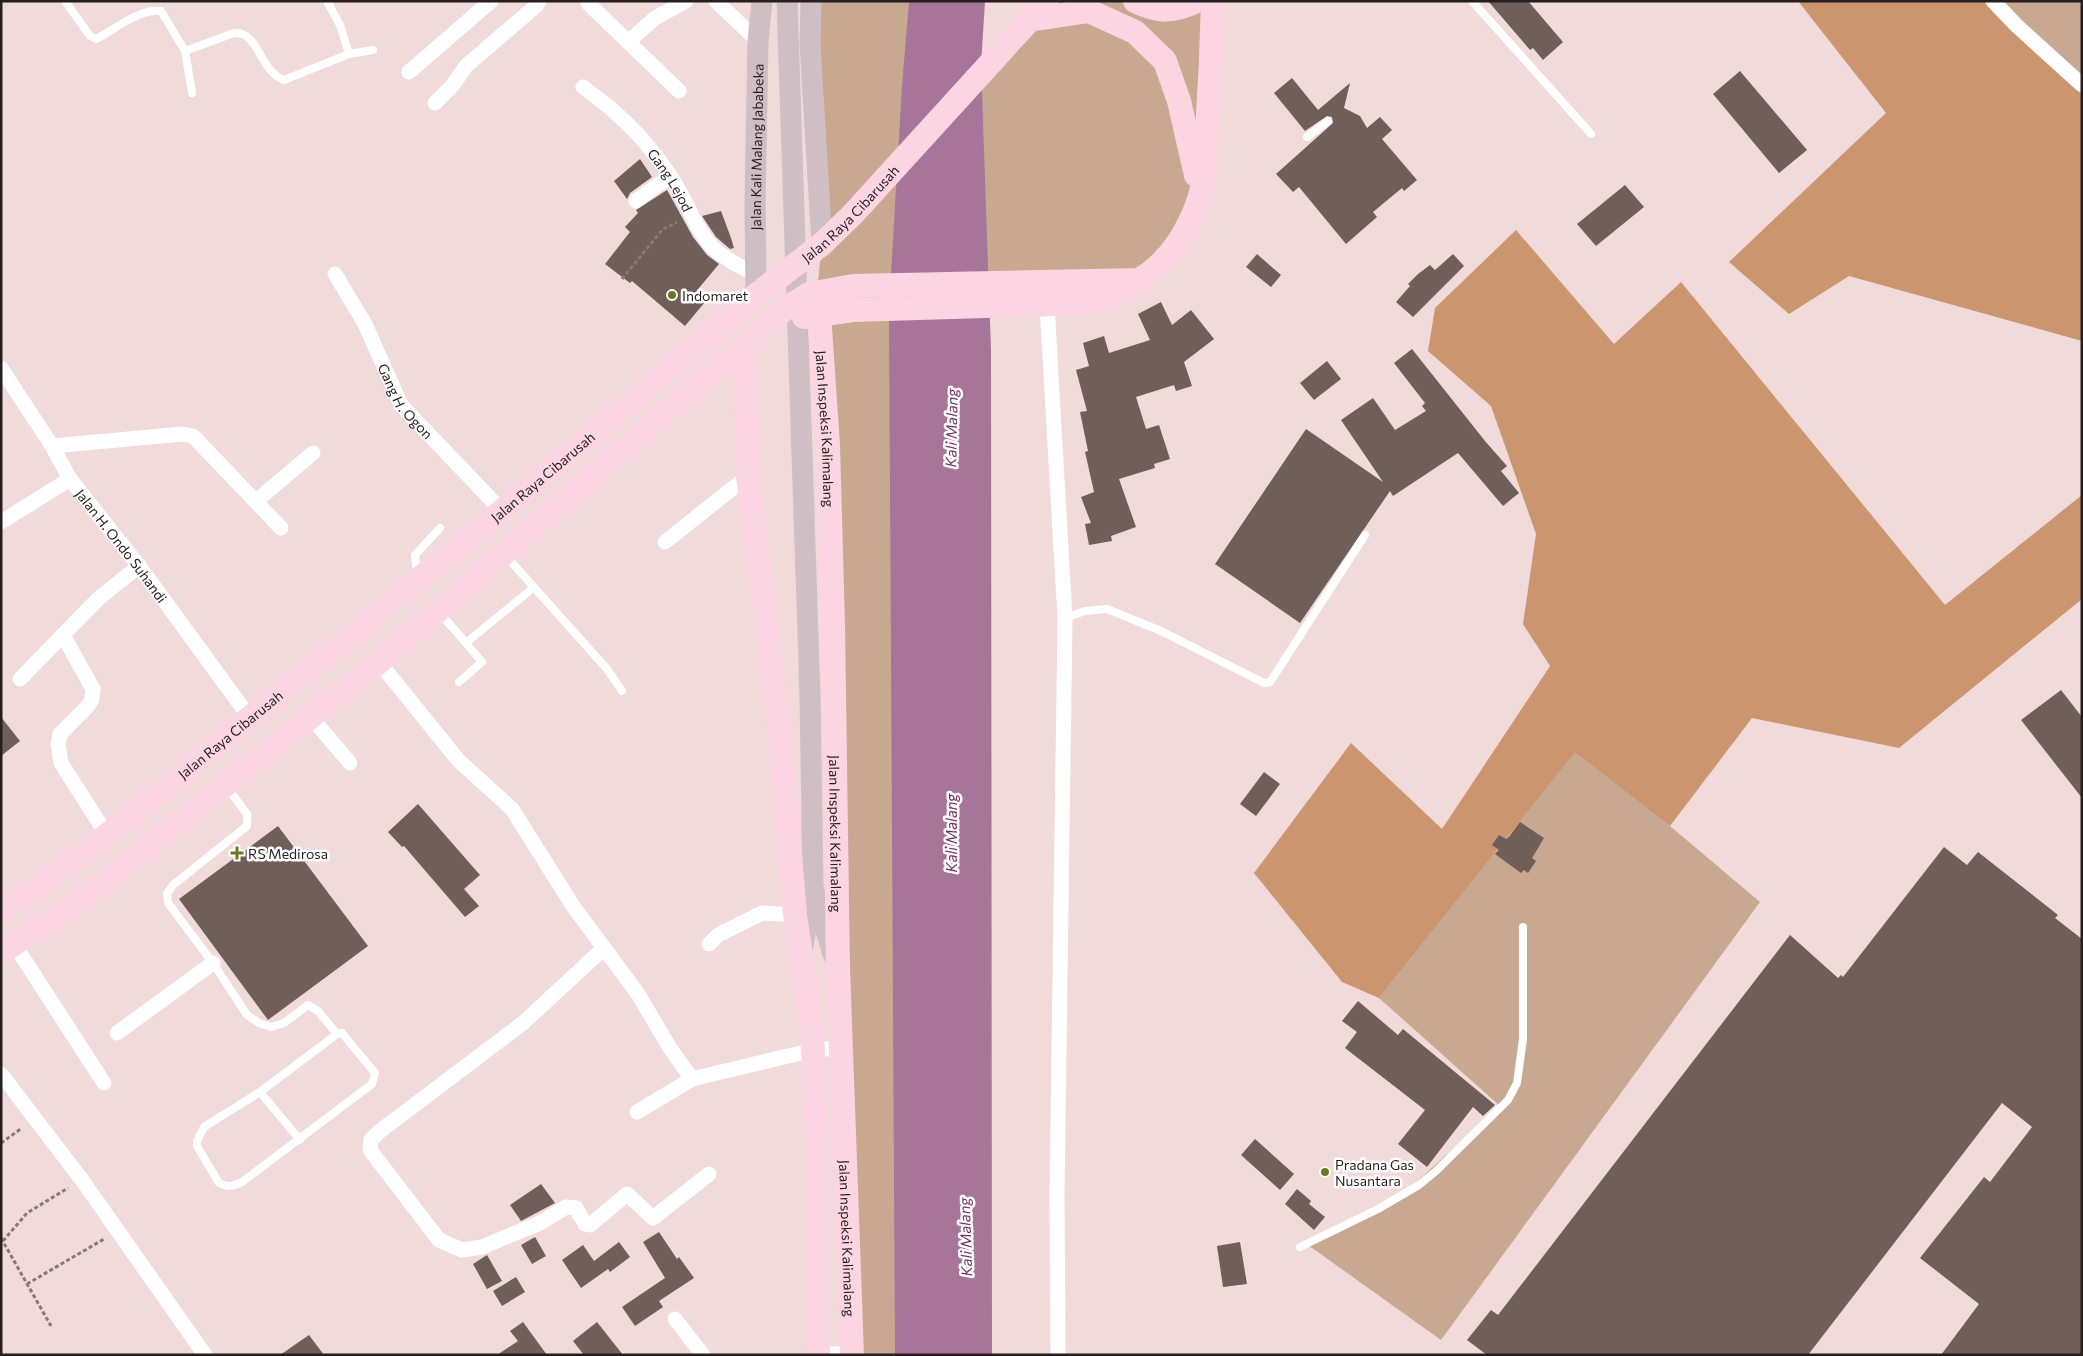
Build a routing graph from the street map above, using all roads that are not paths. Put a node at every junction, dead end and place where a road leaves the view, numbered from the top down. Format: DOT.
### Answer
graph roads {
  1 [pos="64,1"];
  2 [pos="327,1"];
  3 [pos="491,1"];
  4 [pos="539,1"];
  5 [pos="686,1"];
  6 [pos="716,1"];
  7 [pos="762,1"];
  8 [pos="787,1"];
  9 [pos="811,1"];
  10 [pos="1047,1"];
  11 [pos="1135,1"];
  12 [pos="1197,1"];
  13 [pos="1213,1"];
  14 [pos="1472,1"];
  15 [pos="1993,1"];
  16 [pos="588,2"];
  17 [pos="1029,20"];
  18 [pos="758,41"];
  19 [pos="628,42"];
  20 [pos="810,44"];
  21 [pos="373,50"];
  22 [pos="185,52"];
  23 [pos="349,54"];
  24 [pos="409,72"];
  25 [pos="2082,85"];
  26 [pos="583,87"];
  27 [pos="679,91"];
  28 [pos="192,93"];
  29 [pos="435,104"];
  30 [pos="1328,121"];
  31 [pos="1590,134"];
  32 [pos="1307,137"];
  33 [pos="670,176"];
  34 [pos="1200,195"];
  35 [pos="636,201"];
  36 [pos="822,244"];
  37 [pos="335,274"];
  38 [pos="1139,280"];
  39 [pos="755,284"];
  40 [pos="1047,305"];
  41 [pos="819,314"];
  42 [pos="762,331"];
  43 [pos="744,346"];
  44 [pos="1,368"];
  45 [pos="52,446"];
  46 [pos="313,453"];
  47 [pos="748,476"];
  48 [pos="70,479"];
  49 [pos="256,502"];
  50 [pos="502,511"];
  51 [pos="1,522"];
  52 [pos="281,528"];
  53 [pos="440,528"];
  54 [pos="1365,535"];
  55 [pos="665,542"];
  56 [pos="504,553"];
  57 [pos="139,566"];
  58 [pos="418,580"];
  59 [pos="533,588"];
  60 [pos="438,610"];
  61 [pos="1066,618"];
  62 [pos="63,635"];
  63 [pos="466,643"];
  64 [pos="379,662"];
  65 [pos="20,679"];
  66 [pos="459,682"];
  67 [pos="622,691"];
  68 [pos="311,717"];
  69 [pos="250,718"];
  70 [pos="350,763"];
  71 [pos="226,785"];
  72 [pos="107,835"];
  73 [pos="812,880"];
  74 [pos="1,912"];
  75 [pos="795,915"];
  76 [pos="1523,927"];
  77 [pos="708,944"];
  78 [pos="8,948"];
  79 [pos="604,948"];
  80 [pos="801,958"];
  81 [pos="213,963"];
  82 [pos="838,968"];
  83 [pos="117,1033"];
  84 [pos="337,1034"];
  85 [pos="840,1048"];
  86 [pos="813,1050"];
  87 [pos="1,1074"];
  88 [pos="692,1078"];
  89 [pos="104,1084"];
  90 [pos="260,1092"];
  91 [pos="637,1112"];
  92 [pos="300,1140"];
  93 [pos="709,1174"];
  94 [pos="1300,1247"];
  95 [pos="675,1319"];
  96 [pos="852,1354"];
  97 [pos="205,1355"];
  98 [pos="702,1355"];
  99 [pos="813,1355"];
  100 [pos="818,1355"];
  101 [pos="1058,1355"];
  1 -- 22 [label="lane"];
  2 -- 23 [label="lane"];
  3 -- 24 [label="street"];
  4 -- 29 [label="street"];
  5 -- 19 [label="street"];
  6 -- 18 [label="street"];
  7 -- 18 [label="main road, Jalan Kali Malang Jababeka"];
  8 -- 73 [label="main road"];
  9 -- 20 [label="main road"];
  10 -- 17 [label="main road, Jalan Raya Cibarusah"];
  11 -- 12 [label="main road"];
  13 -- 34 [label="main road"];
  14 -- 31 [label="lane"];
  15 -- 25 [label="street"];
  16 -- 19 [label="street"];
  17 -- 34 [label="main road"];
  17 -- 36 [label="main road, Jalan Raya Cibarusah"];
  18 -- 20 [label="main road"];
  18 -- 39 [label="main road, Jalan Kali Malang Jababeka"];
  19 -- 27 [label="street"];
  20 -- 36 [label="main road"];
  21 -- 23 [label="lane"];
  22 -- 23 [label="lane"];
  22 -- 28 [label="lane"];
  26 -- 33 [label="street, Gang Lejod"];
  30 -- 32 [label="lane"];
  33 -- 35 [label="street"];
  33 -- 39 [label="street, Gang Lejod"];
  34 -- 38 [label="main road"];
  36 -- 39 [label="main road, Jalan Raya Cibarusah"];
  37 -- 50 [label="street, Gang H. Ogon"];
  38 -- 40 [label="main road"];
  38 -- 42 [label="main road"];
  39 -- 50 [label="main road, Jalan Raya Cibarusah"];
  40 -- 41 [label="main road"];
  40 -- 61 [label="street"];
  41 -- 42 [label="main road"];
  41 -- 82 [label="main road, Jalan Inspeksi Kalimalang"];
  42 -- 43 [label="main road"];
  43 -- 47 [label="main road, Jalan Inspeksi Kalimalang"];
  43 -- 56 [label="main road"];
  44 -- 45 [label="street, Jalan H. Ondo Suhandi"];
  45 -- 48 [label="street, Jalan H. Ondo Suhandi"];
  45 -- 49 [label="street"];
  46 -- 49 [label="street"];
  47 -- 55 [label="street"];
  47 -- 75 [label="main road, Jalan Inspeksi Kalimalang"];
  48 -- 51 [label="street"];
  48 -- 57 [label="street, Jalan H. Ondo Suhandi"];
  49 -- 52 [label="street"];
  50 -- 58 [label="main road, Jalan Raya Cibarusah"];
  53 -- 58 [label="lane"];
  54 -- 61 [label="lane"];
  56 -- 59 [label="lane"];
  56 -- 60 [label="main road"];
  57 -- 62 [label="street"];
  57 -- 69 [label="street, Jalan H. Ondo Suhandi"];
  58 -- 69 [label="main road, Jalan Raya Cibarusah"];
  59 -- 63 [label="lane"];
  59 -- 67 [label="lane"];
  60 -- 63 [label="lane"];
  60 -- 64 [label="main road"];
  61 -- 101 [label="street"];
  62 -- 65 [label="street"];
  62 -- 72 [label="street"];
  63 -- 66 [label="lane"];
  64 -- 68 [label="main road"];
  64 -- 79 [label="street"];
  68 -- 70 [label="street"];
  68 -- 71 [label="main road"];
  69 -- 72 [label="main road, Jalan Raya Cibarusah"];
  71 -- 78 [label="main road"];
  71 -- 81 [label="lane"];
  72 -- 74 [label="main road, Jalan Raya Cibarusah"];
  73 -- 80 [label="main road"];
  73 -- 82 [label="main road"];
  75 -- 77 [label="street"];
  75 -- 80 [label="main road, Jalan Inspeksi Kalimalang"];
  76 -- 94 [label="lane"];
  78 -- 89 [label="street"];
  79 -- 88 [label="street"];
  79 -- 93 [label="street"];
  80 -- 86 [label="main road, Jalan Inspeksi Kalimalang"];
  81 -- 83 [label="street"];
  81 -- 84 [label="lane"];
  82 -- 85 [label="main road, Jalan Inspeksi Kalimalang"];
  84 -- 90 [label="lane"];
  84 -- 92 [label="lane"];
  85 -- 86 [label="street"];
  85 -- 96 [label="main road, Jalan Inspeksi Kalimalang"];
  86 -- 88 [label="street"];
  86 -- 100 [label="main road, Jalan Inspeksi Kalimalang"];
  87 -- 97 [label="street"];
  88 -- 91 [label="street"];
  90 -- 92 [label="lane"];
  90 -- 92 [label="lane"];
  95 -- 98 [label="street"];
  96 -- 100 [label="street"];
  99 -- 100 [label="street"];
}
